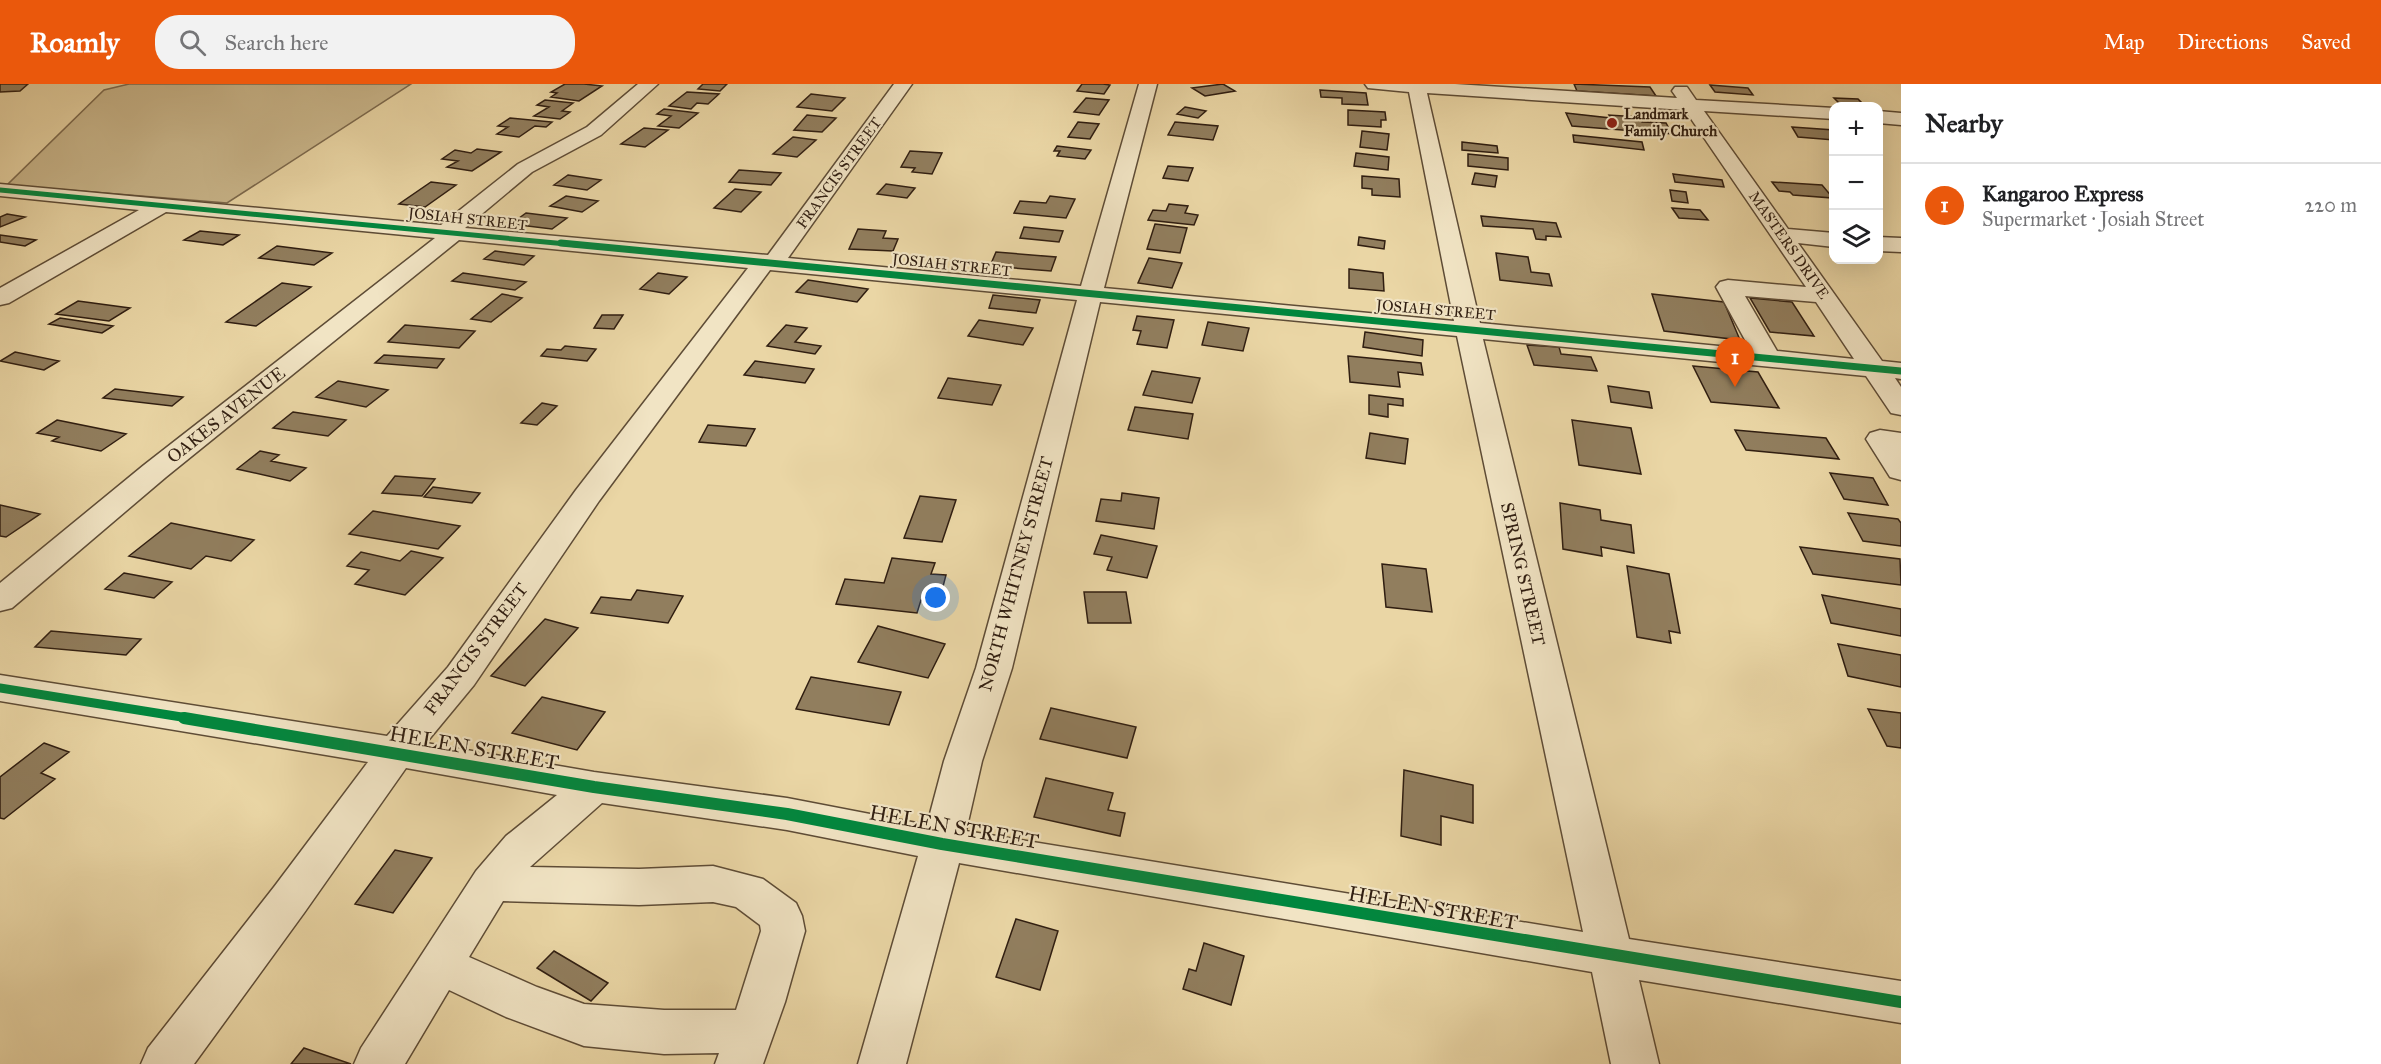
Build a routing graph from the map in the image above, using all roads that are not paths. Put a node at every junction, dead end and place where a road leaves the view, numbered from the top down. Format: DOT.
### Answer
graph roads {
  1 [pos="649,84"];
  2 [pos="903,84"];
  3 [pos="1148,84"];
  4 [pos="1374,84"];
  5 [pos="1675,84"];
  6 [pos="1416,85"];
  7 [pos="1562,90"];
  8 [pos="1690,105"];
  9 [pos="1829,114"];
  10 [pos="1883,117"];
  11 [pos="1901,119"];
  12 [pos="0,190"];
  13 [pos="161,206"];
  14 [pos="451,233"];
  15 [pos="1782,235"];
  16 [pos="1829,240"];
  17 [pos="1883,244"];
  18 [pos="1901,245"];
  19 [pos="770,262"];
  20 [pos="1091,294"];
  21 [pos="1824,296"];
  22 [pos="0,298"];
  23 [pos="1468,328"];
  24 [pos="1768,358"];
  25 [pos="1874,368"];
  26 [pos="1901,371"];
  27 [pos="1901,407"];
  28 [pos="1901,442"];
  29 [pos="1901,471"];
  30 [pos="0,600"];
  31 [pos="0,688"];
  32 [pos="396,752"];
  33 [pos="594,787"];
  34 [pos="942,844"];
  35 [pos="491,883"];
  36 [pos="1611,956"];
  37 [pos="440,965"];
  38 [pos="1901,1002"];
  39 [pos="745,1048"];
  40 [pos="165,1064"];
  41 [pos="378,1064"];
  42 [pos="882,1064"];
  43 [pos="1635,1064"];
  1 -- 14 [label="street, OAKES AVENUE"];
  2 -- 19 [label="street, FRANCIS STREET"];
  3 -- 20 [label="street, NORTH WHITNEY STREET"];
  4 -- 6 [label="street"];
  5 -- 8 [label="street, MASTERS DRIVE"];
  6 -- 7 [label="street"];
  6 -- 23 [label="street, SPRING STREET"];
  7 -- 8 [label="street"];
  8 -- 9 [label="street"];
  8 -- 15 [label="street, MASTERS DRIVE"];
  10 -- 11 [label="street"];
  12 -- 13 [label="street, JOSIAH STREET"];
  13 -- 14 [label="street, JOSIAH STREET"];
  13 -- 22 [label="street"];
  14 -- 19 [label="street, JOSIAH STREET"];
  14 -- 30 [label="street, OAKES AVENUE"];
  15 -- 16 [label="street"];
  15 -- 21 [label="street, MASTERS DRIVE"];
  17 -- 18 [label="street"];
  19 -- 20 [label="street, JOSIAH STREET"];
  19 -- 32 [label="street, FRANCIS STREET"];
  20 -- 23 [label="street, JOSIAH STREET"];
  20 -- 34 [label="street, NORTH WHITNEY STREET"];
  21 -- 24 [label="street"];
  21 -- 25 [label="street, MASTERS DRIVE"];
  23 -- 24 [label="street, JOSIAH STREET"];
  23 -- 36 [label="street, SPRING STREET"];
  24 -- 25 [label="street, JOSIAH STREET"];
  25 -- 26 [label="street, JOSIAH STREET"];
  25 -- 27 [label="street, MASTERS DRIVE"];
  28 -- 29 [label="street"];
  31 -- 32 [label="street, HELEN STREET"];
  32 -- 33 [label="street, HELEN STREET"];
  32 -- 40 [label="street, FRANCIS STREET"];
  33 -- 34 [label="street, HELEN STREET"];
  33 -- 35 [label="street"];
  34 -- 36 [label="street, HELEN STREET"];
  34 -- 42 [label="street, NORTH WHITNEY STREET"];
  35 -- 37 [label="street"];
  35 -- 39 [label="street"];
  36 -- 38 [label="street, HELEN STREET"];
  36 -- 43 [label="street, SPRING STREET"];
  37 -- 39 [label="street"];
  37 -- 41 [label="street"];
}
